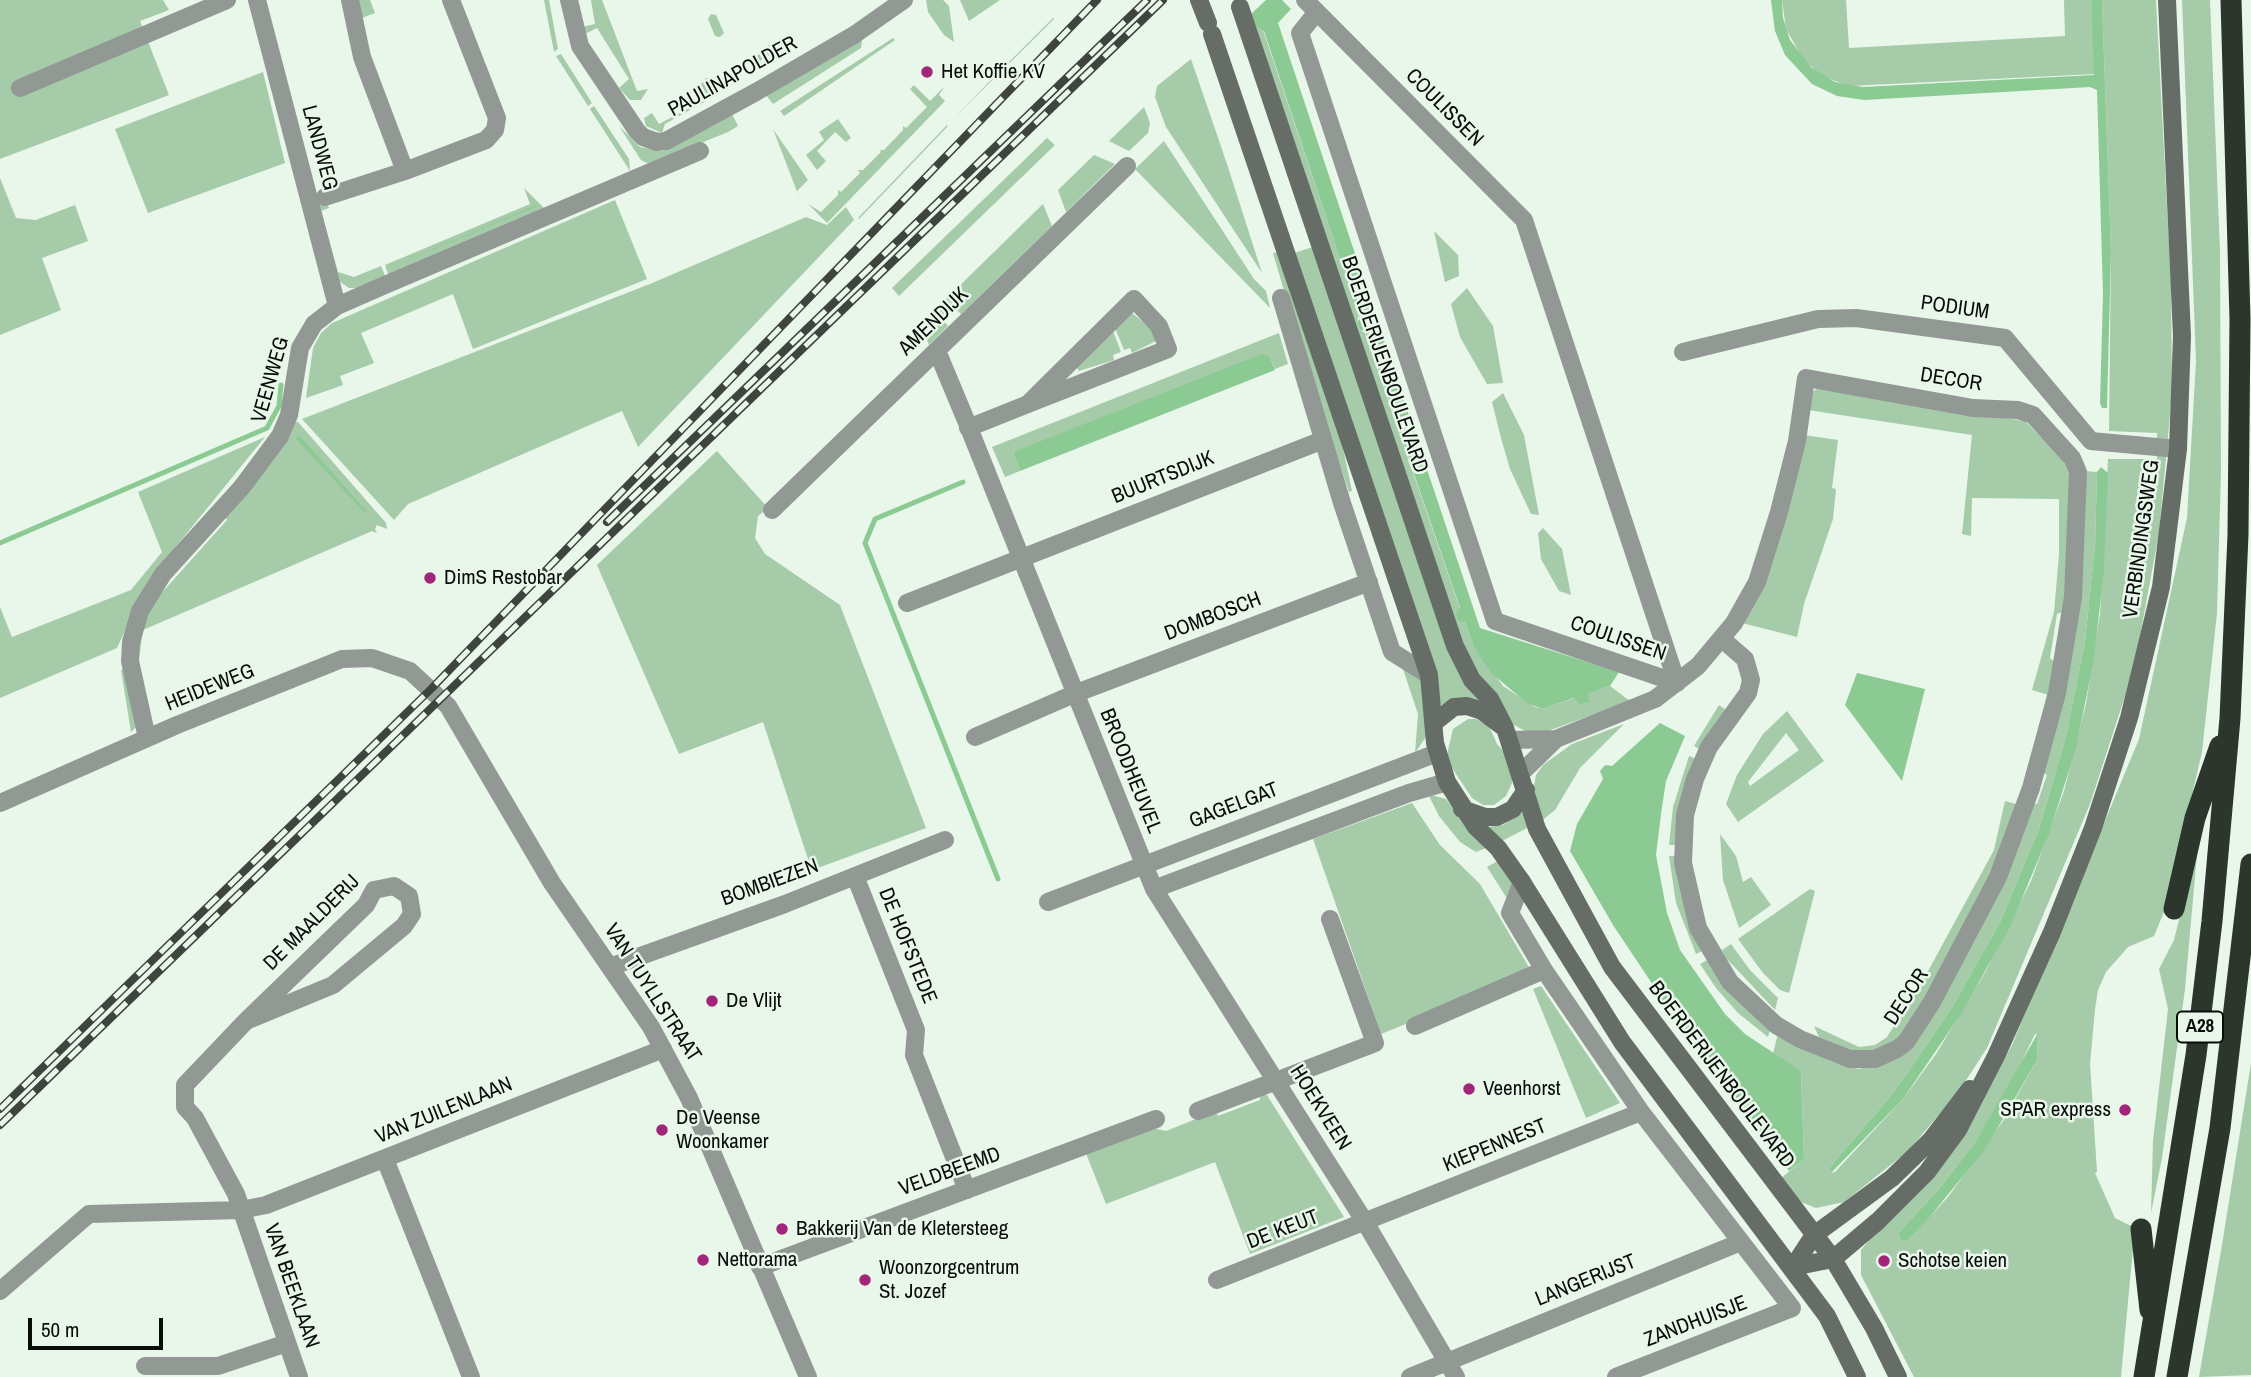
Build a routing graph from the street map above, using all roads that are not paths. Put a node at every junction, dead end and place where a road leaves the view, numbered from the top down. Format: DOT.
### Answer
graph roads {
  1 [pos="227,0"];
  2 [pos="257,0"];
  3 [pos="350,0"];
  4 [pos="451,0"];
  5 [pos="569,0"];
  6 [pos="904,0"];
  7 [pos="1199,0"];
  8 [pos="2167,0"];
  9 [pos="2231,0"];
  10 [pos="1240,7"];
  11 [pos="1310,7"];
  12 [pos="20,88"];
  13 [pos="700,150"];
  14 [pos="1127,166"];
  15 [pos="405,171"];
  16 [pos="325,197"];
  17 [pos="1281,298"];
  18 [pos="337,306"];
  19 [pos="1683,352"];
  20 [pos="934,354"];
  21 [pos="1028,404"];
  22 [pos="968,428"];
  23 [pos="1323,440"];
  24 [pos="2091,441"];
  25 [pos="2178,449"];
  26 [pos="2070,456"];
  27 [pos="772,510"];
  28 [pos="1020,560"];
  29 [pos="1369,582"];
  30 [pos="907,603"];
  31 [pos="1722,639"];
  32 [pos="1429,675"];
  33 [pos="1677,682"];
  34 [pos="436,693"];
  35 [pos="1074,694"];
  36 [pos="2230,718"];
  37 [pos="1435,722"];
  38 [pos="1508,734"];
  39 [pos="975,737"];
  40 [pos="147,738"];
  41 [pos="1556,739"];
  42 [pos="1437,753"];
  43 [pos="1522,772"];
  44 [pos="1447,782"];
  45 [pos="1525,790"];
  46 [pos="0,803"];
  47 [pos="1462,809"];
  48 [pos="945,840"];
  49 [pos="1144,864"];
  50 [pos="2251,864"];
  51 [pos="855,876"];
  52 [pos="1522,882"];
  53 [pos="1154,889"];
  54 [pos="1048,902"];
  55 [pos="2174,909"];
  56 [pos="1330,919"];
  57 [pos="610,967"];
  58 [pos="1544,970"];
  59 [pos="246,1021"];
  60 [pos="1415,1026"];
  61 [pos="663,1049"];
  62 [pos="1996,1056"];
  63 [pos="1276,1082"];
  64 [pos="1198,1111"];
  65 [pos="1642,1112"];
  66 [pos="1156,1119"];
  67 [pos="385,1159"];
  68 [pos="967,1190"];
  69 [pos="241,1210"];
  70 [pos="1365,1222"];
  71 [pos="2141,1229"];
  72 [pos="1814,1235"];
  73 [pos="1741,1242"];
  74 [pos="1833,1259"];
  75 [pos="760,1267"];
  76 [pos="1793,1267"];
  77 [pos="1217,1280"];
  78 [pos="0,1291"];
  79 [pos="2153,1333"];
  80 [pos="287,1343"];
  81 [pos="145,1366"];
  82 [pos="1452,1370"];
  83 [pos="299,1377"];
  84 [pos="471,1377"];
  85 [pos="808,1377"];
  86 [pos="1410,1377"];
  87 [pos="1616,1377"];
  88 [pos="1857,1377"];
  89 [pos="1898,1377"];
  90 [pos="2144,1377"];
  91 [pos="2178,1377"];
  1 -- 12 [label="street"];
  2 -- 18 [label="street, LANDWEG"];
  3 -- 15 [label="street"];
  4 -- 15 [label="street"];
  5 -- 6 [label="street, PAULINAPOLDER"];
  7 -- 32 [label="main road"];
  8 -- 25 [label="main road, VERBINDINGSWEG"];
  9 -- 36 [label="highway, A28"];
  10 -- 38 [label="main road, BOERDERIJENBOULEVARD"];
  11 -- 33 [label="street, COULISSEN"];
  11 -- 33 [label="street, COULISSEN"];
  13 -- 18 [label="street, VEENWEG"];
  14 -- 20 [label="street, AMENDIJK"];
  15 -- 16 [label="street"];
  17 -- 23 [label="street"];
  18 -- 40 [label="street, VEENWEG"];
  19 -- 24 [label="street, PODIUM"];
  20 -- 22 [label="street, BROODHEUVEL"];
  20 -- 27 [label="street, AMENDIJK"];
  21 -- 21 [label="street"];
  21 -- 22 [label="street"];
  22 -- 28 [label="street, BROODHEUVEL"];
  23 -- 28 [label="street, BUURTSDIJK"];
  23 -- 29 [label="street"];
  24 -- 25 [label="street"];
  24 -- 26 [label="street"];
  25 -- 62 [label="main road, VERBINDINGSWEG"];
  26 -- 31 [label="street, DECOR"];
  26 -- 31 [label="street, DECOR"];
  28 -- 30 [label="street"];
  28 -- 35 [label="street, BROODHEUVEL"];
  29 -- 32 [label="street"];
  29 -- 35 [label="street, DOMBOSCH"];
  31 -- 33 [label="street"];
  32 -- 37 [label="main road"];
  33 -- 41 [label="street"];
  34 -- 40 [label="street, HEIDEWEG"];
  34 -- 57 [label="street, VAN TUYLLSTRAAT"];
  35 -- 39 [label="street, BROODHEUVEL"];
  35 -- 49 [label="street, BROODHEUVEL"];
  36 -- 55 [label="highway, A28"];
  36 -- 79 [label="highway, A28"];
  37 -- 38 [label="main road"];
  37 -- 42 [label="main road"];
  38 -- 41 [label="street"];
  38 -- 43 [label="main road, BOERDERIJENBOULEVARD"];
  40 -- 46 [label="street, HEIDEWEG"];
  41 -- 43 [label="street"];
  42 -- 44 [label="main road"];
  42 -- 49 [label="street, GAGELGAT"];
  43 -- 45 [label="main road, BOERDERIJENBOULEVARD"];
  44 -- 47 [label="main road"];
  44 -- 53 [label="street"];
  45 -- 47 [label="main road"];
  45 -- 72 [label="main road, BOERDERIJENBOULEVARD"];
  47 -- 52 [label="main road"];
  48 -- 51 [label="street, BOMBIEZEN"];
  49 -- 53 [label="street, HOEKVEEN"];
  49 -- 54 [label="street, GAGELGAT"];
  50 -- 91 [label="highway, A28"];
  51 -- 57 [label="street, BOMBIEZEN"];
  51 -- 68 [label="street, DE HOFSTEDE"];
  52 -- 58 [label="street"];
  52 -- 76 [label="main road"];
  53 -- 63 [label="street, HOEKVEEN"];
  56 -- 63 [label="street"];
  57 -- 61 [label="street, VAN TUYLLSTRAAT"];
  58 -- 60 [label="street"];
  58 -- 65 [label="street"];
  59 -- 59 [label="street, DE MAALDERIJ"];
  59 -- 69 [label="street, DE MAALDERIJ"];
  61 -- 67 [label="street, VAN ZUILENLAAN"];
  61 -- 75 [label="street, VAN TUYLLSTRAAT"];
  62 -- 72 [label="main road, VERBINDINGSWEG"];
  62 -- 74 [label="main road, VERBINDINGSWEG"];
  63 -- 64 [label="street"];
  63 -- 70 [label="street, HOEKVEEN"];
  65 -- 70 [label="street, KIEPENNEST"];
  65 -- 73 [label="street"];
  66 -- 68 [label="street, VELDBEEMD"];
  67 -- 69 [label="street, VAN ZUILENLAAN"];
  67 -- 84 [label="street"];
  68 -- 75 [label="street, VELDBEEMD"];
  69 -- 78 [label="street, VAN ZUILENLAAN"];
  69 -- 80 [label="street, VAN BEEKLAAN"];
  70 -- 77 [label="street, DE KEUT"];
  70 -- 82 [label="street, HOEKVEEN"];
  71 -- 79 [label="highway, A28"];
  72 -- 74 [label="main road, BOERDERIJENBOULEVARD"];
  72 -- 76 [label="main road, VERBINDINGSWEG"];
  73 -- 82 [label="street, LANGERIJST"];
  73 -- 87 [label="street, ZANDHUISJE"];
  74 -- 76 [label="main road, VERBINDINGSWEG"];
  74 -- 89 [label="main road, BOERDERIJENBOULEVARD"];
  75 -- 85 [label="street, VAN TUYLLSTRAAT"];
  76 -- 88 [label="main road"];
  79 -- 90 [label="highway, A28"];
  80 -- 81 [label="street"];
  80 -- 83 [label="street, VAN BEEKLAAN"];
  82 -- 86 [label="street, LANGERIJST"];
}
